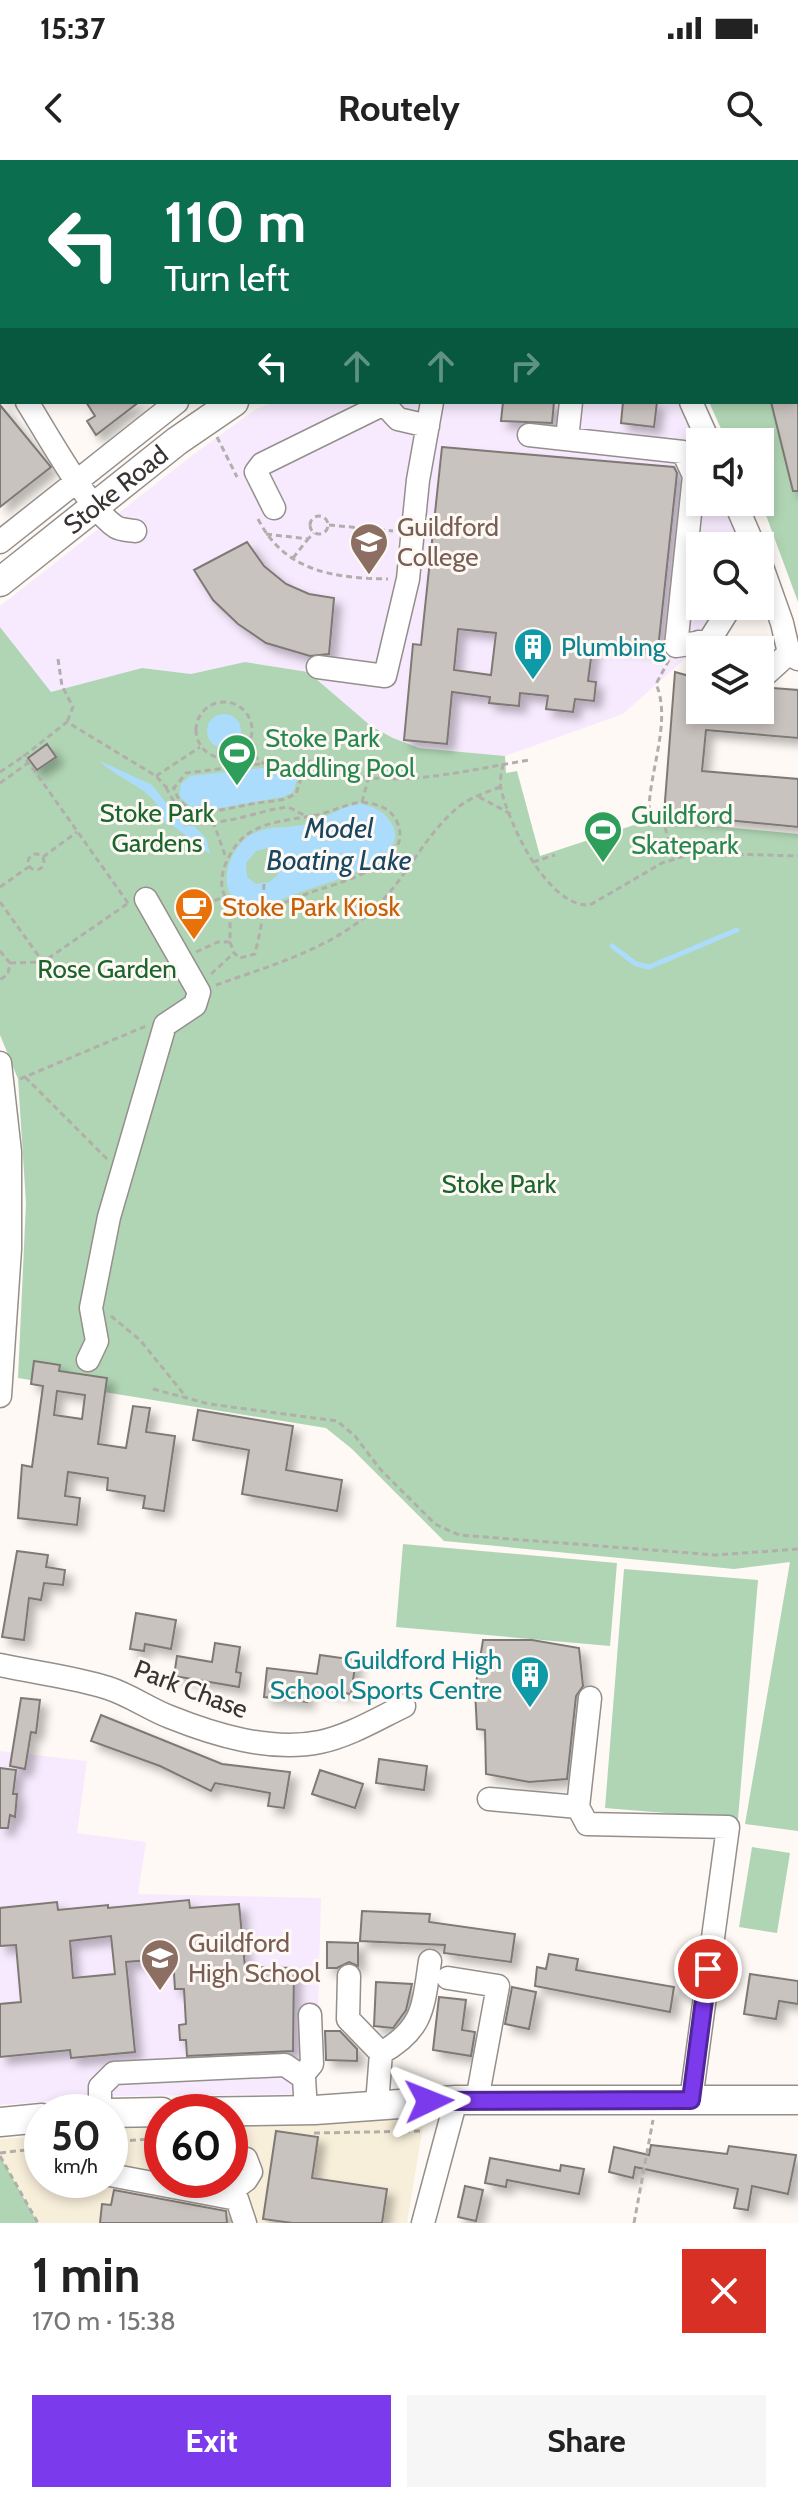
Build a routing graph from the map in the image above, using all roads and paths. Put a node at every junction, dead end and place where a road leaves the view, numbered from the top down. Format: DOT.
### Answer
graph roads {
  1 [pos="28,404"];
  2 [pos="174,404"];
  3 [pos="231,404"];
  4 [pos="387,404"];
  5 [pos="432,404"];
  6 [pos="571,404"];
  7 [pos="692,404"];
  8 [pos="207,419"];
  9 [pos="428,426"];
  10 [pos="703,428"];
  11 [pos="529,435"];
  12 [pos="567,439"];
  13 [pos="76,480"];
  14 [pos="240,483"];
  15 [pos="97,505"];
  16 [pos="263,508"];
  17 [pos="329,525"];
  18 [pos="135,531"];
  19 [pos="314,533"];
  20 [pos="412,533"];
  21 [pos="266,534"];
  22 [pos="308,539"];
  23 [pos="0,542"];
  24 [pos="292,559"];
  25 [pos="408,579"];
  26 [pos="0,582"];
  27 [pos="774,600"];
  28 [pos="676,646"];
  29 [pos="686,649"];
  30 [pos="793,656"];
  31 [pos="58,659"];
  32 [pos="318,667"];
  33 [pos="774,668"];
  34 [pos="67,722"];
  35 [pos="201,747"];
  36 [pos="246,749"];
  37 [pos="24,756"];
  38 [pos="530,760"];
  39 [pos="28,763"];
  40 [pos="264,764"];
  41 [pos="503,764"];
  42 [pos="298,769"];
  43 [pos="0,772"];
  44 [pos="156,776"];
  45 [pos="369,776"];
  46 [pos="0,783"];
  47 [pos="166,787"];
  48 [pos="500,787"];
  49 [pos="174,788"];
  50 [pos="479,796"];
  51 [pos="362,802"];
  52 [pos="511,814"];
  53 [pos="307,816"];
  54 [pos="213,821"];
  55 [pos="77,832"];
  56 [pos="555,855"];
  57 [pos="798,856"];
  58 [pos="43,857"];
  59 [pos="226,858"];
  60 [pos="675,858"];
  61 [pos="533,862"];
  62 [pos="30,866"];
  63 [pos="264,884"];
  64 [pos="0,887"];
  65 [pos="226,896"];
  66 [pos="0,902"];
  67 [pos="230,902"];
  68 [pos="135,903"];
  69 [pos="263,909"];
  70 [pos="166,930"];
  71 [pos="230,942"];
  72 [pos="0,951"];
  73 [pos="234,953"];
  74 [pos="182,958"];
  75 [pos="43,962"];
  76 [pos="10,963"];
  77 [pos="0,980"];
  78 [pos="206,989"];
  79 [pos="179,1013"];
  80 [pos="10,1074"];
  81 [pos="124,1172"];
  82 [pos="92,1301"];
  83 [pos="88,1360"];
  84 [pos="153,1389"];
  85 [pos="0,1396"];
  86 [pos="187,1398"];
  87 [pos="798,1549"];
  88 [pos="0,1665"];
  89 [pos="590,1698"];
  90 [pos="404,1706"];
  91 [pos="489,1799"];
  92 [pos="578,1807"];
  93 [pos="430,1961"];
  94 [pos="349,1976"];
  95 [pos="448,1978"];
  96 [pos="310,2015"];
  97 [pos="381,2053"];
  98 [pos="302,2076"];
  99 [pos="100,2094"];
  100 [pos="466,2100"];
  101 [pos="691,2100"];
  102 [pos="798,2100"];
  103 [pos="656,2101"];
  104 [pos="377,2104"];
  105 [pos="306,2110"];
  106 [pos="248,2111"];
  107 [pos="24,2120"];
  108 [pos="0,2122"];
  109 [pos="24,2151"];
  110 [pos="0,2154"];
  111 [pos="230,2198"];
  112 [pos="38,2223"];
  113 [pos="245,2223"];
  114 [pos="423,2223"];
  115 [pos="634,2223"];
  1 -- 13 [label="street"];
  2 -- 13 [label="street, Stoke Road"];
  3 -- 8 [label="main road, Stoke Road"];
  4 -- 9 [label="street"];
  4 -- 16 [label="street"];
  5 -- 9 [label="street"];
  6 -- 12 [label="street"];
  7 -- 10 [label="street"];
  8 -- 14 [label="path"];
  8 -- 15 [label="main road, Stoke Road"];
  9 -- 20 [label="street"];
  11 -- 12 [label="street"];
  12 -- 28 [label="street"];
  13 -- 15 [label="street"];
  13 -- 23 [label="street, Stoke Road"];
  15 -- 18 [label="street"];
  15 -- 26 [label="main road, Stoke Road"];
  16 -- 21 [label="path"];
  17 -- 19 [label="path"];
  17 -- 19 [label="path"];
  17 -- 20 [label="path"];
  19 -- 22 [label="path"];
  20 -- 25 [label="street"];
  21 -- 22 [label="path"];
  21 -- 24 [label="path"];
  22 -- 24 [label="path"];
  24 -- 25 [label="path"];
  25 -- 32 [label="street"];
  27 -- 30 [label="street"];
  28 -- 29 [label="street"];
  28 -- 60 [label="path"];
  30 -- 33 [label="street"];
  31 -- 34 [label="path"];
  34 -- 37 [label="path"];
  34 -- 44 [label="path"];
  35 -- 36 [label="path"];
  35 -- 36 [label="path"];
  35 -- 44 [label="path"];
  36 -- 40 [label="path"];
  37 -- 39 [label="path"];
  37 -- 43 [label="path"];
  38 -- 41 [label="path"];
  39 -- 46 [label="path"];
  39 -- 55 [label="path"];
  40 -- 42 [label="path"];
  40 -- 49 [label="path"];
  41 -- 45 [label="path"];
  41 -- 48 [label="path"];
  42 -- 45 [label="path"];
  42 -- 49 [label="path"];
  44 -- 47 [label="path"];
  45 -- 51 [label="path"];
  47 -- 49 [label="path"];
  47 -- 54 [label="path"];
  48 -- 50 [label="path"];
  48 -- 52 [label="path"];
  50 -- 52 [label="path"];
  50 -- 78 [label="path"];
  51 -- 53 [label="path"];
  51 -- 69 [label="path"];
  52 -- 61 [label="path"];
  53 -- 54 [label="path"];
  53 -- 59 [label="path"];
  54 -- 59 [label="path"];
  55 -- 58 [label="path"];
  55 -- 68 [label="path"];
  56 -- 61 [label="path"];
  57 -- 60 [label="path"];
  58 -- 62 [label="path"];
  58 -- 62 [label="path"];
  59 -- 65 [label="path"];
  60 -- 61 [label="path"];
  62 -- 64 [label="path"];
  63 -- 69 [label="path"];
  65 -- 67 [label="path"];
  65 -- 70 [label="path"];
  66 -- 75 [label="path"];
  67 -- 69 [label="path"];
  67 -- 71 [label="path"];
  68 -- 70 [label="street"];
  68 -- 75 [label="path"];
  69 -- 73 [label="path"];
  70 -- 74 [label="street"];
  71 -- 73 [label="path"];
  71 -- 74 [label="path"];
  72 -- 76 [label="path"];
  73 -- 78 [label="path"];
  74 -- 78 [label="street"];
  75 -- 76 [label="path"];
  76 -- 77 [label="path"];
  78 -- 79 [label="street"];
  79 -- 80 [label="path"];
  79 -- 81 [label="street"];
  80 -- 81 [label="path"];
  80 -- 85 [label="street"];
  81 -- 82 [label="street"];
  82 -- 83 [label="street"];
  82 -- 86 [label="path"];
  84 -- 86 [label="path"];
  86 -- 87 [label="path"];
  88 -- 90 [label="street, Park Chase"];
  89 -- 92 [label="street"];
  91 -- 92 [label="street"];
  92 -- 101 [label="street"];
  93 -- 97 [label="street"];
  94 -- 97 [label="street"];
  95 -- 100 [label="street"];
  96 -- 98 [label="street"];
  97 -- 104 [label="street"];
  98 -- 99 [label="street"];
  98 -- 105 [label="street"];
  100 -- 103 [label="main road"];
  100 -- 104 [label="main road"];
  100 -- 114 [label="street"];
  101 -- 102 [label="main road"];
  101 -- 103 [label="main road"];
  103 -- 115 [label="path"];
  104 -- 105 [label="main road"];
  105 -- 106 [label="main road"];
  107 -- 108 [label="main road"];
  109 -- 110 [label="path"];
  110 -- 112 [label="path"];
  111 -- 113 [label="street"];
}
